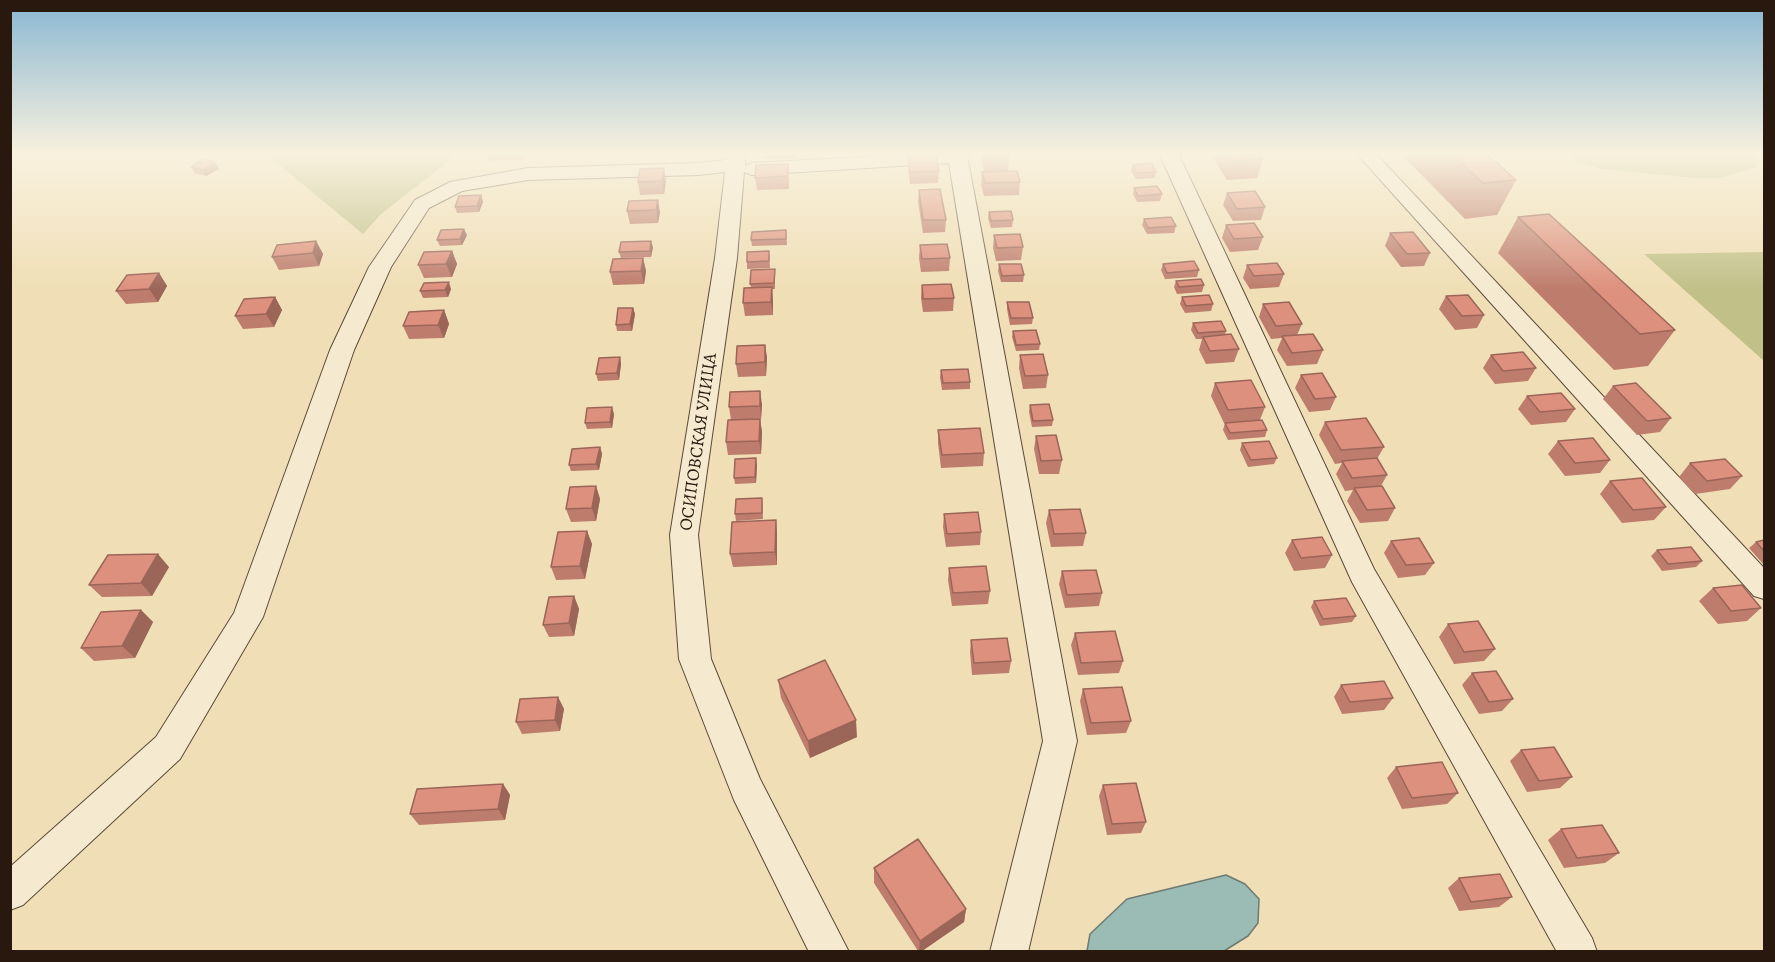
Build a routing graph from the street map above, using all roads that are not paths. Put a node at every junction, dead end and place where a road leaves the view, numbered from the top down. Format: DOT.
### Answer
graph roads {
  1 [pos="430,200"];
  2 [pos="732,200"];
  3 [pos="965,200"];
  4 [pos="1190,200"];
  5 [pos="1408,200"];
  6 [pos="1764,587"];
  7 [pos="10,892"];
  8 [pos="830,951"];
  9 [pos="1009,951"];
  10 [pos="1578,951"];
  1 -- 7 [label="street"];
  2 -- 8 [label="street, ОСИПОВСКАЯ УЛИЦА"];
  3 -- 9 [label="street"];
  4 -- 10 [label="street"];
  5 -- 6 [label="street"];
}
